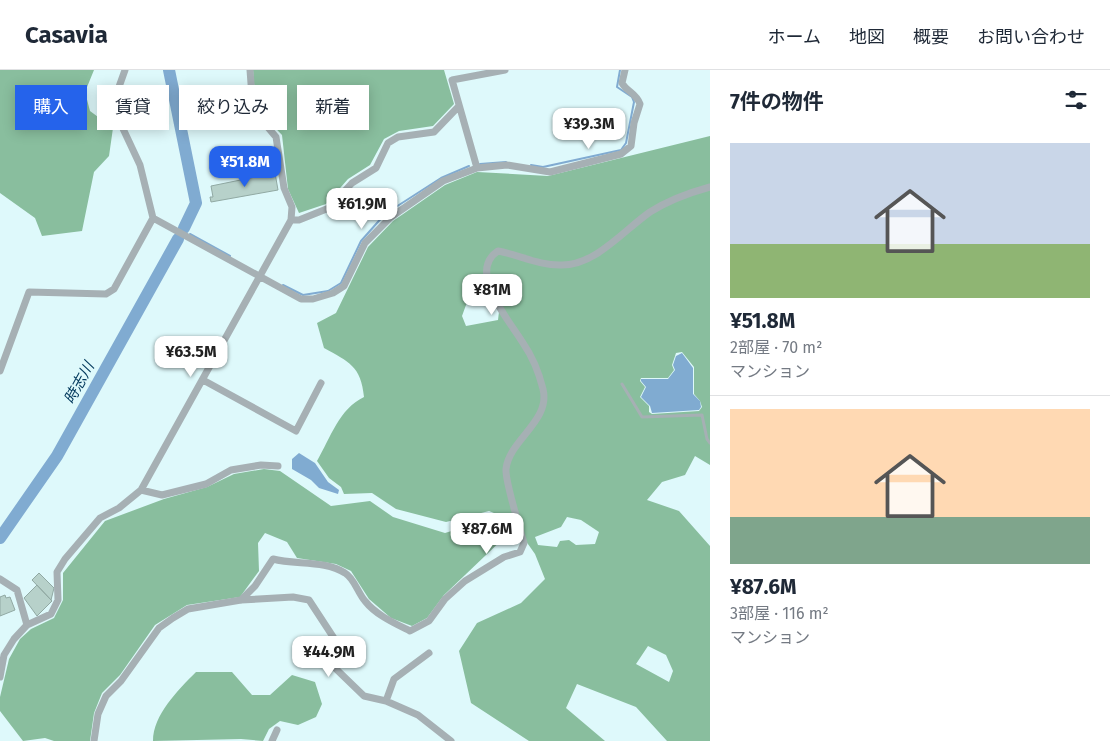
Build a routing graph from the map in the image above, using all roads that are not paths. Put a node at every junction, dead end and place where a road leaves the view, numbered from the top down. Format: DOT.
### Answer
graph roads {
  1 [pos="125,70"];
  2 [pos="250,70"];
  3 [pos="505,70"];
  4 [pos="625,70"];
  5 [pos="460,106"];
  6 [pos="477,168"];
  7 [pos="710,187"];
  8 [pos="153,218"];
  9 [pos="291,220"];
  10 [pos="259,277"];
  11 [pos="2,359"];
  12 [pos="0,371"];
  13 [pos="203,380"];
  14 [pos="320,383"];
  15 [pos="622,384"];
  16 [pos="710,443"];
  17 [pos="278,466"];
  18 [pos="141,490"];
  19 [pos="0,579"];
  20 [pos="241,600"];
  21 [pos="27,625"];
  22 [pos="430,653"];
  23 [pos="0,677"];
  24 [pos="386,702"];
  25 [pos="277,730"];
  26 [pos="94,741"];
  27 [pos="272,741"];
  28 [pos="451,741"];
  1 -- 8 [label="street"];
  2 -- 9 [label="street"];
  3 -- 5 [label="street"];
  4 -- 6 [label="street"];
  5 -- 6 [label="street"];
  5 -- 9 [label="street"];
  6 -- 10 [label="street"];
  7 -- 20 [label="street"];
  8 -- 10 [label="street"];
  8 -- 11 [label="street"];
  9 -- 10 [label="street"];
  10 -- 13 [label="street"];
  11 -- 12 [label="street"];
  13 -- 14 [label="street"];
  13 -- 18 [label="street"];
  15 -- 16 [label="lane"];
  17 -- 18 [label="street"];
  18 -- 21 [label="street"];
  19 -- 21 [label="street"];
  20 -- 24 [label="street"];
  20 -- 26 [label="street"];
  21 -- 23 [label="street"];
  22 -- 24 [label="street"];
  24 -- 28 [label="street"];
  25 -- 27 [label="street"];
}
